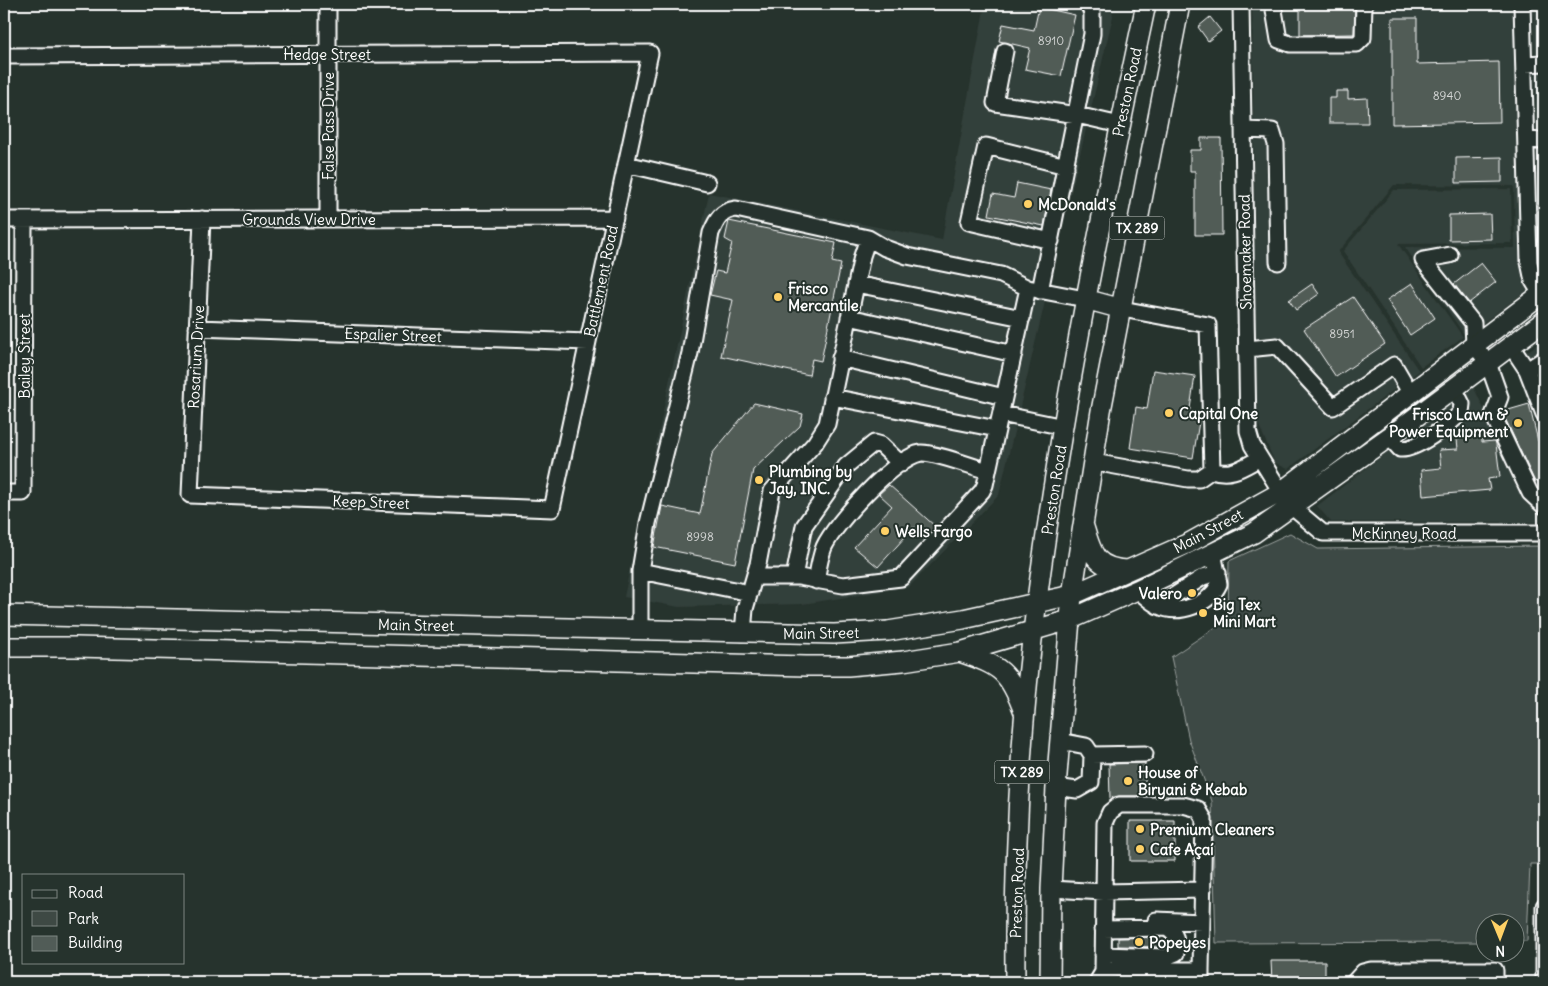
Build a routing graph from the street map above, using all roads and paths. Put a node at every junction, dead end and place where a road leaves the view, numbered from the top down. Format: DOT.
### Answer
graph roads {
  1 [pos="328,4"];
  2 [pos="1088,4"];
  3 [pos="1146,4"];
  4 [pos="1180,4"];
  5 [pos="1241,4"];
  6 [pos="1273,4"];
  7 [pos="1364,4"];
  8 [pos="1522,4"];
  9 [pos="1005,52"];
  10 [pos="650,53"];
  11 [pos="328,54"];
  12 [pos="4,56"];
  13 [pos="1544,63"];
  14 [pos="1524,64"];
  15 [pos="1077,115"];
  16 [pos="1120,124"];
  17 [pos="1243,130"];
  18 [pos="1526,140"];
  19 [pos="1544,141"];
  20 [pos="626,164"];
  21 [pos="1066,166"];
  22 [pos="707,183"];
  23 [pos="328,218"];
  24 [pos="615,218"];
  25 [pos="202,219"];
  26 [pos="4,220"];
  27 [pos="24,220"];
  28 [pos="868,238"];
  29 [pos="1051,241"];
  30 [pos="1450,255"];
  31 [pos="1278,262"];
  32 [pos="856,284"];
  33 [pos="1034,290"];
  34 [pos="1543,296"];
  35 [pos="1085,299"];
  36 [pos="1122,309"];
  37 [pos="849,317"];
  38 [pos="1022,318"];
  39 [pos="1544,321"];
  40 [pos="197,328"];
  41 [pos="588,342"];
  42 [pos="1474,345"];
  43 [pos="1511,346"];
  44 [pos="1247,349"];
  45 [pos="1014,354"];
  46 [pos="840,358"];
  47 [pos="1544,359"];
  48 [pos="1488,363"];
  49 [pos="1527,370"];
  50 [pos="1411,394"];
  51 [pos="832,397"];
  52 [pos="1004,397"];
  53 [pos="1001,414"];
  54 [pos="1544,414"];
  55 [pos="1064,427"];
  56 [pos="997,430"];
  57 [pos="1260,458"];
  58 [pos="1092,462"];
  59 [pos="901,464"];
  60 [pos="988,470"];
  61 [pos="1212,470"];
  62 [pos="1281,492"];
  63 [pos="4,493"];
  64 [pos="190,495"];
  65 [pos="1544,506"];
  66 [pos="1292,507"];
  67 [pos="552,509"];
  68 [pos="1083,524"];
  69 [pos="1544,533"];
  70 [pos="1213,552"];
  71 [pos="1127,570"];
  72 [pos="640,571"];
  73 [pos="755,577"];
  74 [pos="794,578"];
  75 [pos="816,580"];
  76 [pos="1137,590"];
  77 [pos="750,593"];
  78 [pos="1072,595"];
  79 [pos="1036,602"];
  80 [pos="4,615"];
  81 [pos="1070,620"];
  82 [pos="640,630"];
  83 [pos="1034,632"];
  84 [pos="743,633"];
  85 [pos="4,647"];
  86 [pos="960,652"];
  87 [pos="638,662"];
  88 [pos="1025,715"];
  89 [pos="1060,741"];
  90 [pos="1092,754"];
  91 [pos="1145,754"];
  92 [pos="1056,787"];
  93 [pos="1051,889"];
  94 [pos="1203,890"];
  95 [pos="1104,892"];
  96 [pos="1544,906"];
  97 [pos="1202,922"];
  98 [pos="1103,924"];
  99 [pos="1544,944"];
  100 [pos="1103,955"];
  101 [pos="1202,976"];
  102 [pos="1100,977"];
  103 [pos="1015,982"];
  104 [pos="1050,982"];
  105 [pos="1354,982"];
  106 [pos="1495,982"];
  107 [pos="1544,982"];
  1 -- 11 [label="street, False Pass Drive"];
  2 -- 15 [label="street"];
  3 -- 16 [label="main road, Preston Road / TX 289"];
  4 -- 36 [label="main road, TX 289"];
  5 -- 17 [label="street, Shoemaker Road"];
  6 -- 7 [label="street"];
  8 -- 14 [label="street"];
  9 -- 15 [label="street"];
  10 -- 11 [label="street, Hedge Street"];
  10 -- 20 [label="street, Battlement Road"];
  11 -- 12 [label="street, Hedge Street"];
  11 -- 23 [label="street, False Pass Drive"];
  13 -- 14 [label="street"];
  14 -- 18 [label="street"];
  15 -- 16 [label="street"];
  15 -- 21 [label="street"];
  16 -- 35 [label="main road, Preston Road / TX 289"];
  17 -- 31 [label="street"];
  17 -- 44 [label="street, Shoemaker Road"];
  18 -- 19 [label="street"];
  18 -- 34 [label="street"];
  20 -- 22 [label="street"];
  20 -- 24 [label="street, Battlement Road"];
  21 -- 29 [label="street"];
  21 -- 29 [label="street"];
  23 -- 24 [label="street, Grounds View Drive"];
  23 -- 25 [label="street, Grounds View Drive"];
  24 -- 41 [label="street, Battlement Road"];
  25 -- 27 [label="street, Grounds View Drive"];
  25 -- 40 [label="street, Rosarium Drive"];
  26 -- 27 [label="street, Grounds View Drive"];
  27 -- 63 [label="street, Bailey Street"];
  28 -- 32 [label="street"];
  28 -- 33 [label="street"];
  28 -- 72 [label="street"];
  29 -- 33 [label="street"];
  30 -- 42 [label="street"];
  32 -- 37 [label="street"];
  32 -- 38 [label="street"];
  33 -- 35 [label="street"];
  33 -- 38 [label="street"];
  34 -- 42 [label="main road, Main Street"];
  35 -- 36 [label="main road"];
  35 -- 55 [label="main road, Preston Road / TX 289"];
  36 -- 58 [label="main road, TX 289"];
  36 -- 61 [label="street"];
  37 -- 45 [label="street"];
  37 -- 46 [label="street"];
  38 -- 45 [label="street"];
  39 -- 43 [label="main road, Main Street"];
  40 -- 41 [label="street, Espalier Street"];
  40 -- 64 [label="street, Rosarium Drive"];
  41 -- 67 [label="street, Battlement Road"];
  42 -- 48 [label="street"];
  42 -- 50 [label="main road, Main Street"];
  43 -- 48 [label="main road, Main Street"];
  43 -- 49 [label="street"];
  44 -- 50 [label="street"];
  44 -- 57 [label="street, Shoemaker Road"];
  45 -- 52 [label="street"];
  46 -- 51 [label="street"];
  46 -- 52 [label="street"];
  47 -- 49 [label="street"];
  48 -- 65 [label="street"];
  48 -- 66 [label="main road, Main Street"];
  49 -- 54 [label="street"];
  50 -- 62 [label="main road, Main Street"];
  51 -- 56 [label="street"];
  51 -- 73 [label="street"];
  52 -- 53 [label="street"];
  53 -- 55 [label="street"];
  53 -- 56 [label="street"];
  55 -- 79 [label="main road, Preston Road / TX 289"];
  56 -- 60 [label="street"];
  57 -- 61 [label="street"];
  57 -- 62 [label="street, Shoemaker Road"];
  58 -- 61 [label="street"];
  58 -- 68 [label="main road, TX 289"];
  59 -- 60 [label="street"];
  59 -- 74 [label="street"];
  59 -- 75 [label="street"];
  60 -- 75 [label="street"];
  62 -- 66 [label="street, McKinney Road"];
  62 -- 71 [label="main road, Main Street"];
  64 -- 67 [label="street, Keep Street"];
  66 -- 69 [label="street, McKinney Road"];
  66 -- 70 [label="main road, Main Street"];
  68 -- 71 [label="main road"];
  68 -- 78 [label="main road, TX 289"];
  70 -- 76 [label="main road, Main Street"];
  70 -- 76 [label="street"];
  71 -- 78 [label="main road, Main Street"];
  72 -- 77 [label="street"];
  72 -- 82 [label="street"];
  73 -- 74 [label="street"];
  73 -- 77 [label="street"];
  74 -- 75 [label="street"];
  76 -- 81 [label="main road, Main Street"];
  77 -- 84 [label="street"];
  78 -- 79 [label="main road, Main Street"];
  78 -- 81 [label="main road, TX 289"];
  79 -- 83 [label="main road, Preston Road / TX 289"];
  79 -- 84 [label="main road, Main Street"];
  80 -- 82 [label="main road, Main Street"];
  81 -- 83 [label="main road, Main Street"];
  81 -- 89 [label="main road, TX 289"];
  82 -- 84 [label="main road, Main Street"];
  82 -- 87 [label="main road"];
  83 -- 86 [label="main road, Main Street"];
  83 -- 88 [label="main road, Preston Road / TX 289"];
  85 -- 87 [label="main road, Main Street"];
  86 -- 87 [label="main road, Main Street"];
  86 -- 88 [label="main road"];
  88 -- 103 [label="main road, Preston Road / TX 289"];
  89 -- 90 [label="street"];
  89 -- 92 [label="main road, TX 289"];
  90 -- 91 [label="street"];
  90 -- 92 [label="street"];
  92 -- 93 [label="main road, TX 289"];
  93 -- 95 [label="street"];
  93 -- 104 [label="main road, TX 289"];
  94 -- 95 [label="street"];
  94 -- 95 [label="street"];
  94 -- 97 [label="street"];
  95 -- 98 [label="street"];
  96 -- 99 [label="street"];
  97 -- 98 [label="street"];
  97 -- 101 [label="street"];
  98 -- 100 [label="street"];
  98 -- 100 [label="street"];
  99 -- 107 [label="street"];
  100 -- 102 [label="street"];
  101 -- 102 [label="street"];
  105 -- 106 [label="street"];
}
